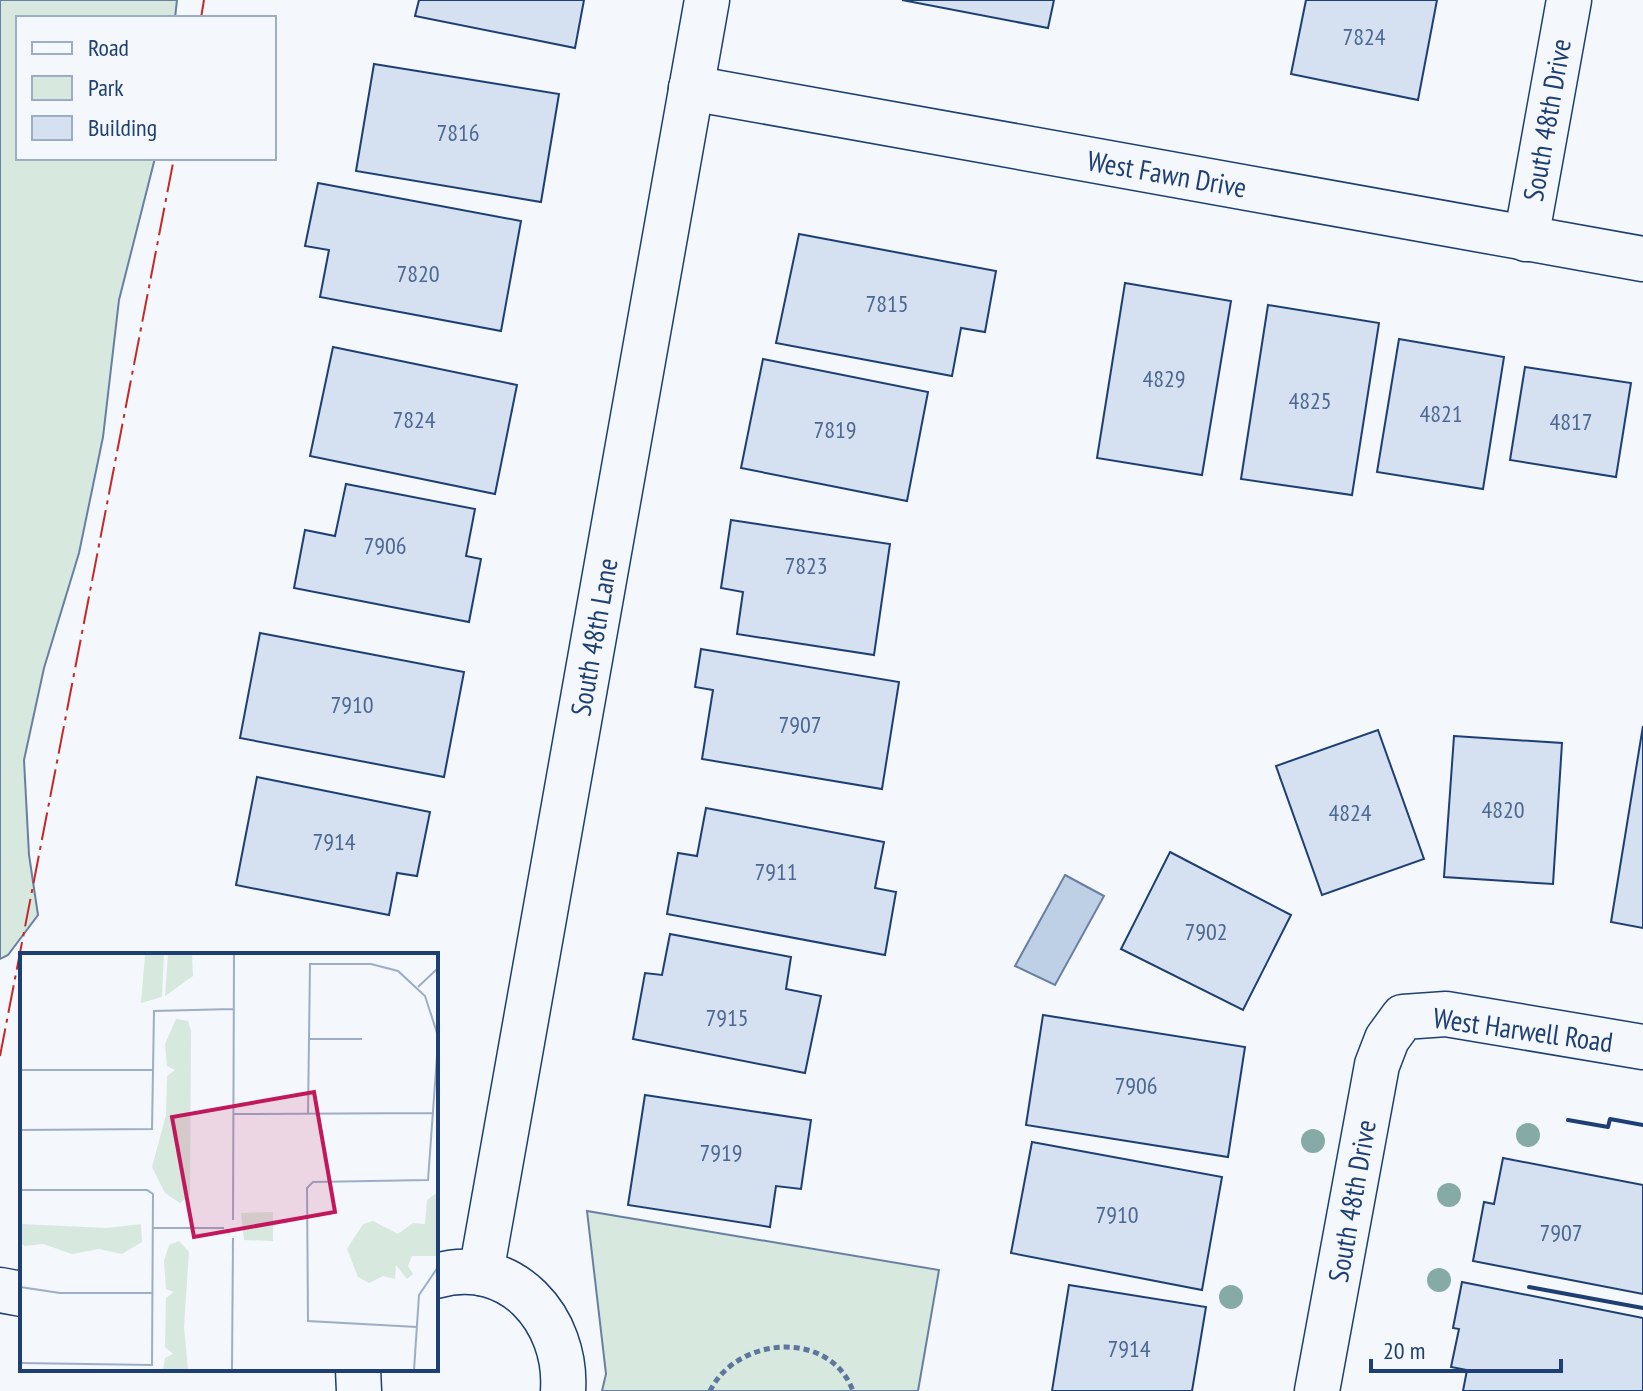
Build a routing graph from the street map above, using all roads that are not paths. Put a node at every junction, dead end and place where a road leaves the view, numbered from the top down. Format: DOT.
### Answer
graph roads {
  1 [pos="707,0"];
  2 [pos="1569,0"];
  3 [pos="691,88"];
  4 [pos="1526,239"];
  5 [pos="1643,259"];
  6 [pos="1403,1017"];
  7 [pos="1643,1047"];
  8 [pos="481,1273"];
  9 [pos="438,1275"];
  10 [pos="0,1290"];
  11 [pos="20,1294"];
  12 [pos="358,1371"];
  13 [pos="359,1391"];
  14 [pos="563,1391"];
  15 [pos="1317,1391"];
  1 -- 3 [label="street, South 48th Lane"];
  2 -- 4 [label="street, South 48th Drive"];
  3 -- 4 [label="street, West Fawn Drive"];
  3 -- 8 [label="street, South 48th Lane"];
  4 -- 5 [label="street, West Fawn Drive"];
  6 -- 7 [label="street, West Harwell Road"];
  6 -- 15 [label="street, South 48th Drive"];
  8 -- 9 [label="street"];
  8 -- 14 [label="street"];
  10 -- 11 [label="street"];
  12 -- 13 [label="street"];
}
